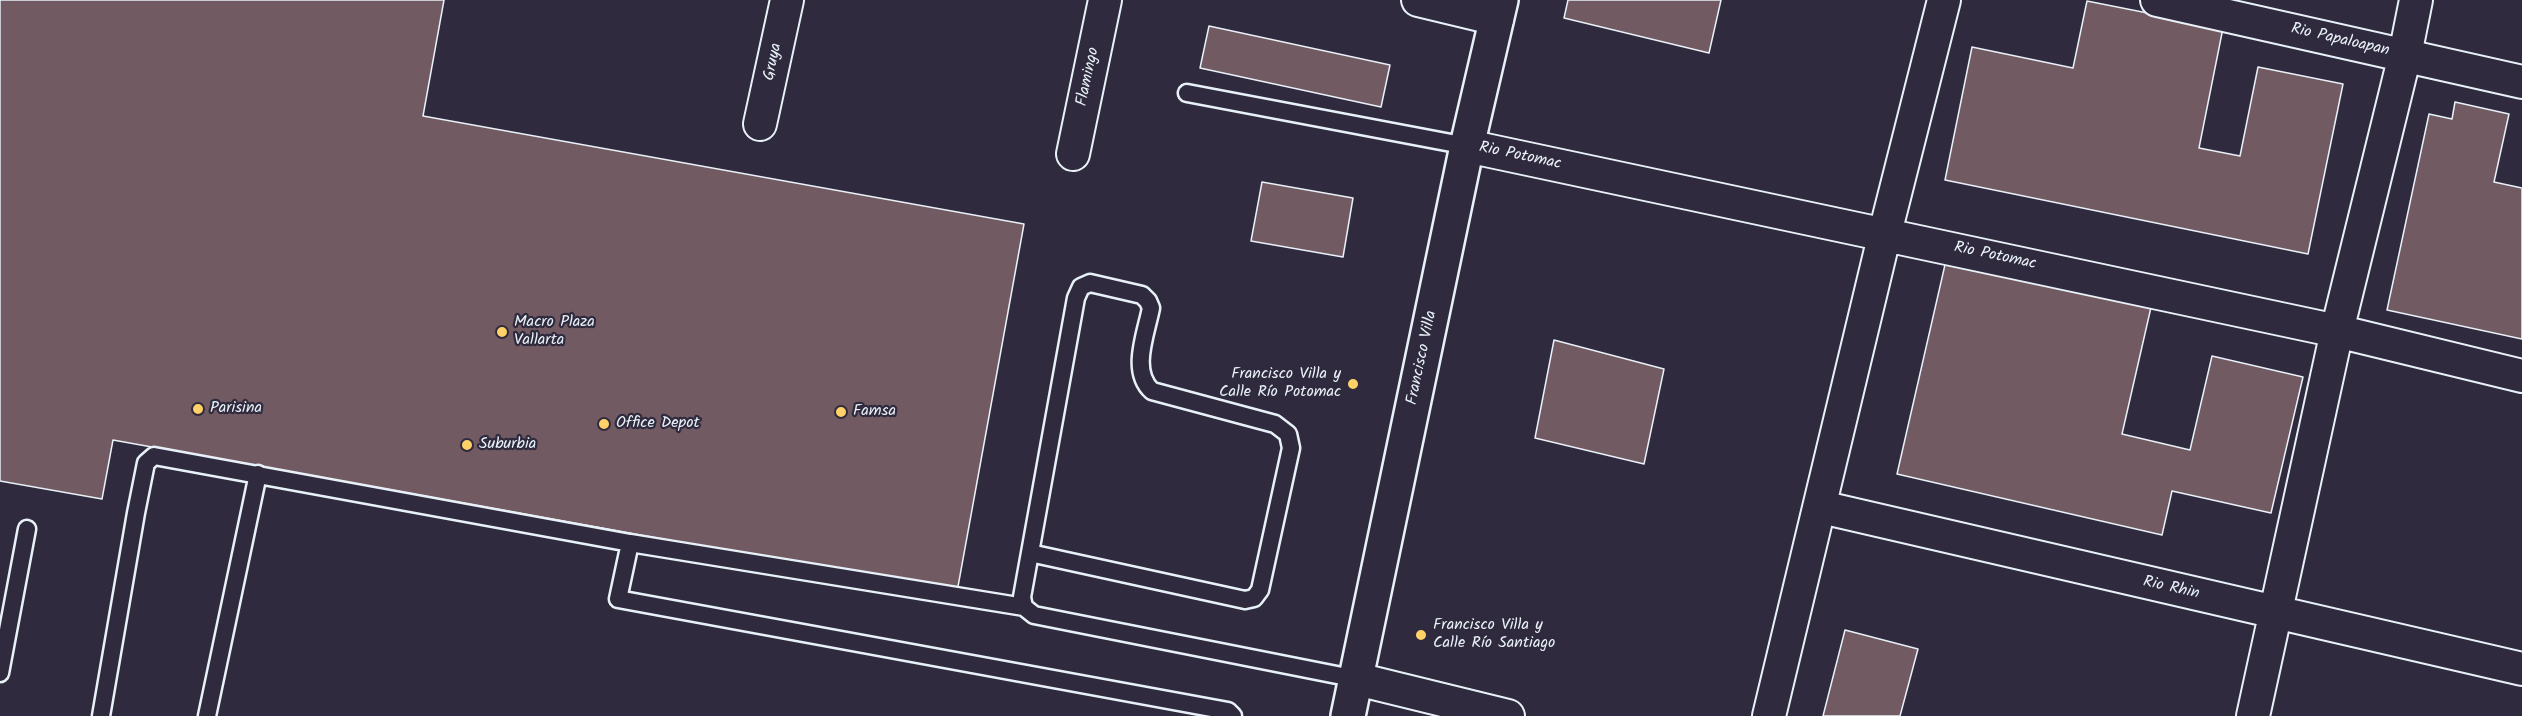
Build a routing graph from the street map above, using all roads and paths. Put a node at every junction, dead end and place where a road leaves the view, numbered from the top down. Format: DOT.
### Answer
graph roads {
  1 [pos="787,0"];
  2 [pos="1105,0"];
  3 [pos="1418,0"];
  4 [pos="1944,0"];
  5 [pos="2157,0"];
  6 [pos="2416,0"];
  7 [pos="1499,9"];
  8 [pos="2405,55"];
  9 [pos="2522,82"];
  10 [pos="1187,93"];
  11 [pos="760,124"];
  12 [pos="1467,146"];
  13 [pos="1073,154"];
  14 [pos="1885,233"];
  15 [pos="2337,331"];
  16 [pos="2522,376"];
  17 [pos="258,474"];
  18 [pos="1821,507"];
  19 [pos="27,529"];
  20 [pos="630,543"];
  21 [pos="1030,553"];
  22 [pos="1024,607"];
  23 [pos="2277,614"];
  24 [pos="2522,669"];
  25 [pos="0,673"];
  26 [pos="1357,679"];
  27 [pos="101,716"];
  28 [pos="207,716"];
  29 [pos="1233,716"];
  30 [pos="1348,716"];
  31 [pos="1508,716"];
  32 [pos="1769,716"];
  33 [pos="2253,716"];
  1 -- 11 [label="street, Gruya"];
  2 -- 13 [label="street, Flamingo"];
  3 -- 7 [label="street"];
  4 -- 14 [label="street"];
  5 -- 8 [label="street, Rio Papaloapan"];
  6 -- 8 [label="street"];
  7 -- 12 [label="street, Francisco Villa"];
  8 -- 9 [label="street, Rio Papaloapan"];
  8 -- 15 [label="street"];
  10 -- 12 [label="lane"];
  12 -- 14 [label="street, Rio Potomac"];
  12 -- 26 [label="street, Francisco Villa"];
  14 -- 15 [label="street, Rio Potomac"];
  14 -- 18 [label="street"];
  15 -- 16 [label="street, Rio Potomac"];
  15 -- 23 [label="street"];
  17 -- 20 [label="lane"];
  17 -- 27 [label="lane"];
  17 -- 28 [label="lane"];
  18 -- 23 [label="street, Rio Rhin"];
  18 -- 32 [label="street"];
  19 -- 25 [label="lane"];
  20 -- 22 [label="lane"];
  20 -- 29 [label="lane"];
  21 -- 21 [label="lane"];
  21 -- 22 [label="lane"];
  22 -- 26 [label="lane"];
  23 -- 24 [label="street, Rio Rhin"];
  23 -- 33 [label="street"];
  26 -- 30 [label="street, Francisco Villa"];
  26 -- 31 [label="street"];
}
